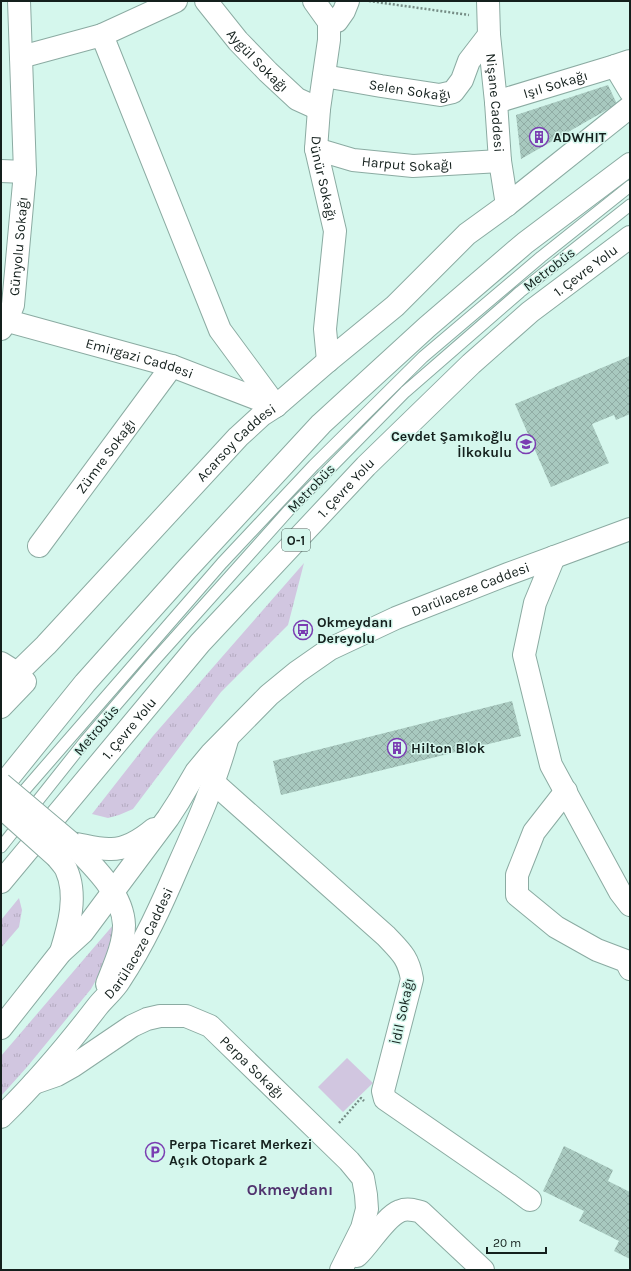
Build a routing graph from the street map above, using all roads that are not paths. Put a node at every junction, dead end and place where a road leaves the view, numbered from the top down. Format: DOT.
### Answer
graph roads {
  1 [pos="19,1"];
  2 [pos="176,1"];
  3 [pos="206,1"];
  4 [pos="314,1"];
  5 [pos="348,1"];
  6 [pos="488,18"];
  7 [pos="329,22"];
  8 [pos="102,35"];
  9 [pos="21,57"];
  10 [pos="622,64"];
  11 [pos="324,76"];
  12 [pos="630,91"];
  13 [pos="496,102"];
  14 [pos="630,107"];
  15 [pos="319,109"];
  16 [pos="316,149"];
  17 [pos="500,161"];
  18 [pos="630,164"];
  19 [pos="1,171"];
  20 [pos="25,172"];
  21 [pos="630,186"];
  22 [pos="507,205"];
  23 [pos="630,205"];
  24 [pos="630,237"];
  25 [pos="3,323"];
  26 [pos="328,361"];
  27 [pos="172,366"];
  28 [pos="276,406"];
  29 [pos="630,529"];
  30 [pos="39,546"];
  31 [pos="554,557"];
  32 [pos="15,672"];
  33 [pos="1,689"];
  34 [pos="1,707"];
  35 [pos="205,777"];
  36 [pos="1,786"];
  37 [pos="566,791"];
  38 [pos="1,807"];
  39 [pos="1,817"];
  40 [pos="168,818"];
  41 [pos="1,847"];
  42 [pos="64,850"];
  43 [pos="1,882"];
  44 [pos="113,892"];
  45 [pos="630,905"];
  46 [pos="61,952"];
  47 [pos="630,969"];
  48 [pos="98,1006"];
  49 [pos="1,1028"];
  50 [pos="34,1083"];
  51 [pos="1,1117"];
  52 [pos="530,1200"];
  53 [pos="341,1270"];
  54 [pos="482,1270"];
  1 -- 9 [label="main road, Günyolu Sokağı"];
  2 -- 8 [label="main road"];
  3 -- 15 [label="main road, Aygül Sokağı"];
  4 -- 7 [label="main road"];
  5 -- 7 [label="main road"];
  6 -- 11 [label="main road, Selen Sokağı"];
  6 -- 13 [label="main road, Nişane Caddesi"];
  7 -- 11 [label="main road, Dünür Sokağı"];
  8 -- 9 [label="main road"];
  8 -- 28 [label="main road"];
  9 -- 20 [label="main road, Günyolu Sokağı"];
  10 -- 12 [label="main road, Işıl Sokağı"];
  10 -- 13 [label="main road, Işıl Sokağı"];
  11 -- 15 [label="main road, Dünür Sokağı"];
  13 -- 17 [label="main road, Nişane Caddesi"];
  14 -- 22 [label="main road, Acarsoy Caddesi"];
  15 -- 16 [label="main road, Dünür Sokağı"];
  16 -- 17 [label="main road, Harput Sokağı"];
  16 -- 26 [label="main road, Dünür Sokağı"];
  17 -- 22 [label="main road, Nişane Caddesi"];
  18 -- 36 [label="main road"];
  19 -- 20 [label="main road"];
  20 -- 25 [label="main road, Günyolu Sokağı"];
  21 -- 39 [label="lane, Metrobüs"];
  22 -- 26 [label="main road, Acarsoy Caddesi"];
  23 -- 41 [label="lane, Metrobüs"];
  24 -- 43 [label="main road, 1. Çevre Yolu / O-1"];
  25 -- 27 [label="main road, Emirgazi Caddesi"];
  26 -- 28 [label="main road, Acarsoy Caddesi"];
  27 -- 28 [label="main road, Emirgazi Caddesi"];
  27 -- 30 [label="main road, Zümre Sokağı"];
  28 -- 32 [label="main road, Acarsoy Caddesi"];
  29 -- 31 [label="main road, Darülaceze Caddesi"];
  31 -- 35 [label="main road, Darülaceze Caddesi"];
  31 -- 37 [label="main road"];
  32 -- 33 [label="main road, Acarsoy Caddesi"];
  32 -- 34 [label="main road, Acarsoy Caddesi"];
  35 -- 40 [label="main road, Darülaceze Caddesi"];
  35 -- 48 [label="main road, Darülaceze Caddesi"];
  35 -- 52 [label="main road, İdil Sokağı"];
  36 -- 42 [label="main road, bridge"];
  37 -- 45 [label="main road"];
  37 -- 47 [label="main road"];
  38 -- 42 [label="main road, bridge"];
  40 -- 42 [label="main road"];
  40 -- 44 [label="main road, Darülaceze Caddesi"];
  42 -- 44 [label="main road"];
  42 -- 46 [label="main road"];
  44 -- 46 [label="main road, Darülaceze Caddesi"];
  44 -- 48 [label="main road"];
  46 -- 49 [label="main road, Darülaceze Caddesi"];
  48 -- 50 [label="main road, Darülaceze Caddesi"];
  50 -- 51 [label="main road, Darülaceze Caddesi"];
  50 -- 53 [label="main road, Perpa Sokağı"];
  53 -- 54 [label="main road"];
}
